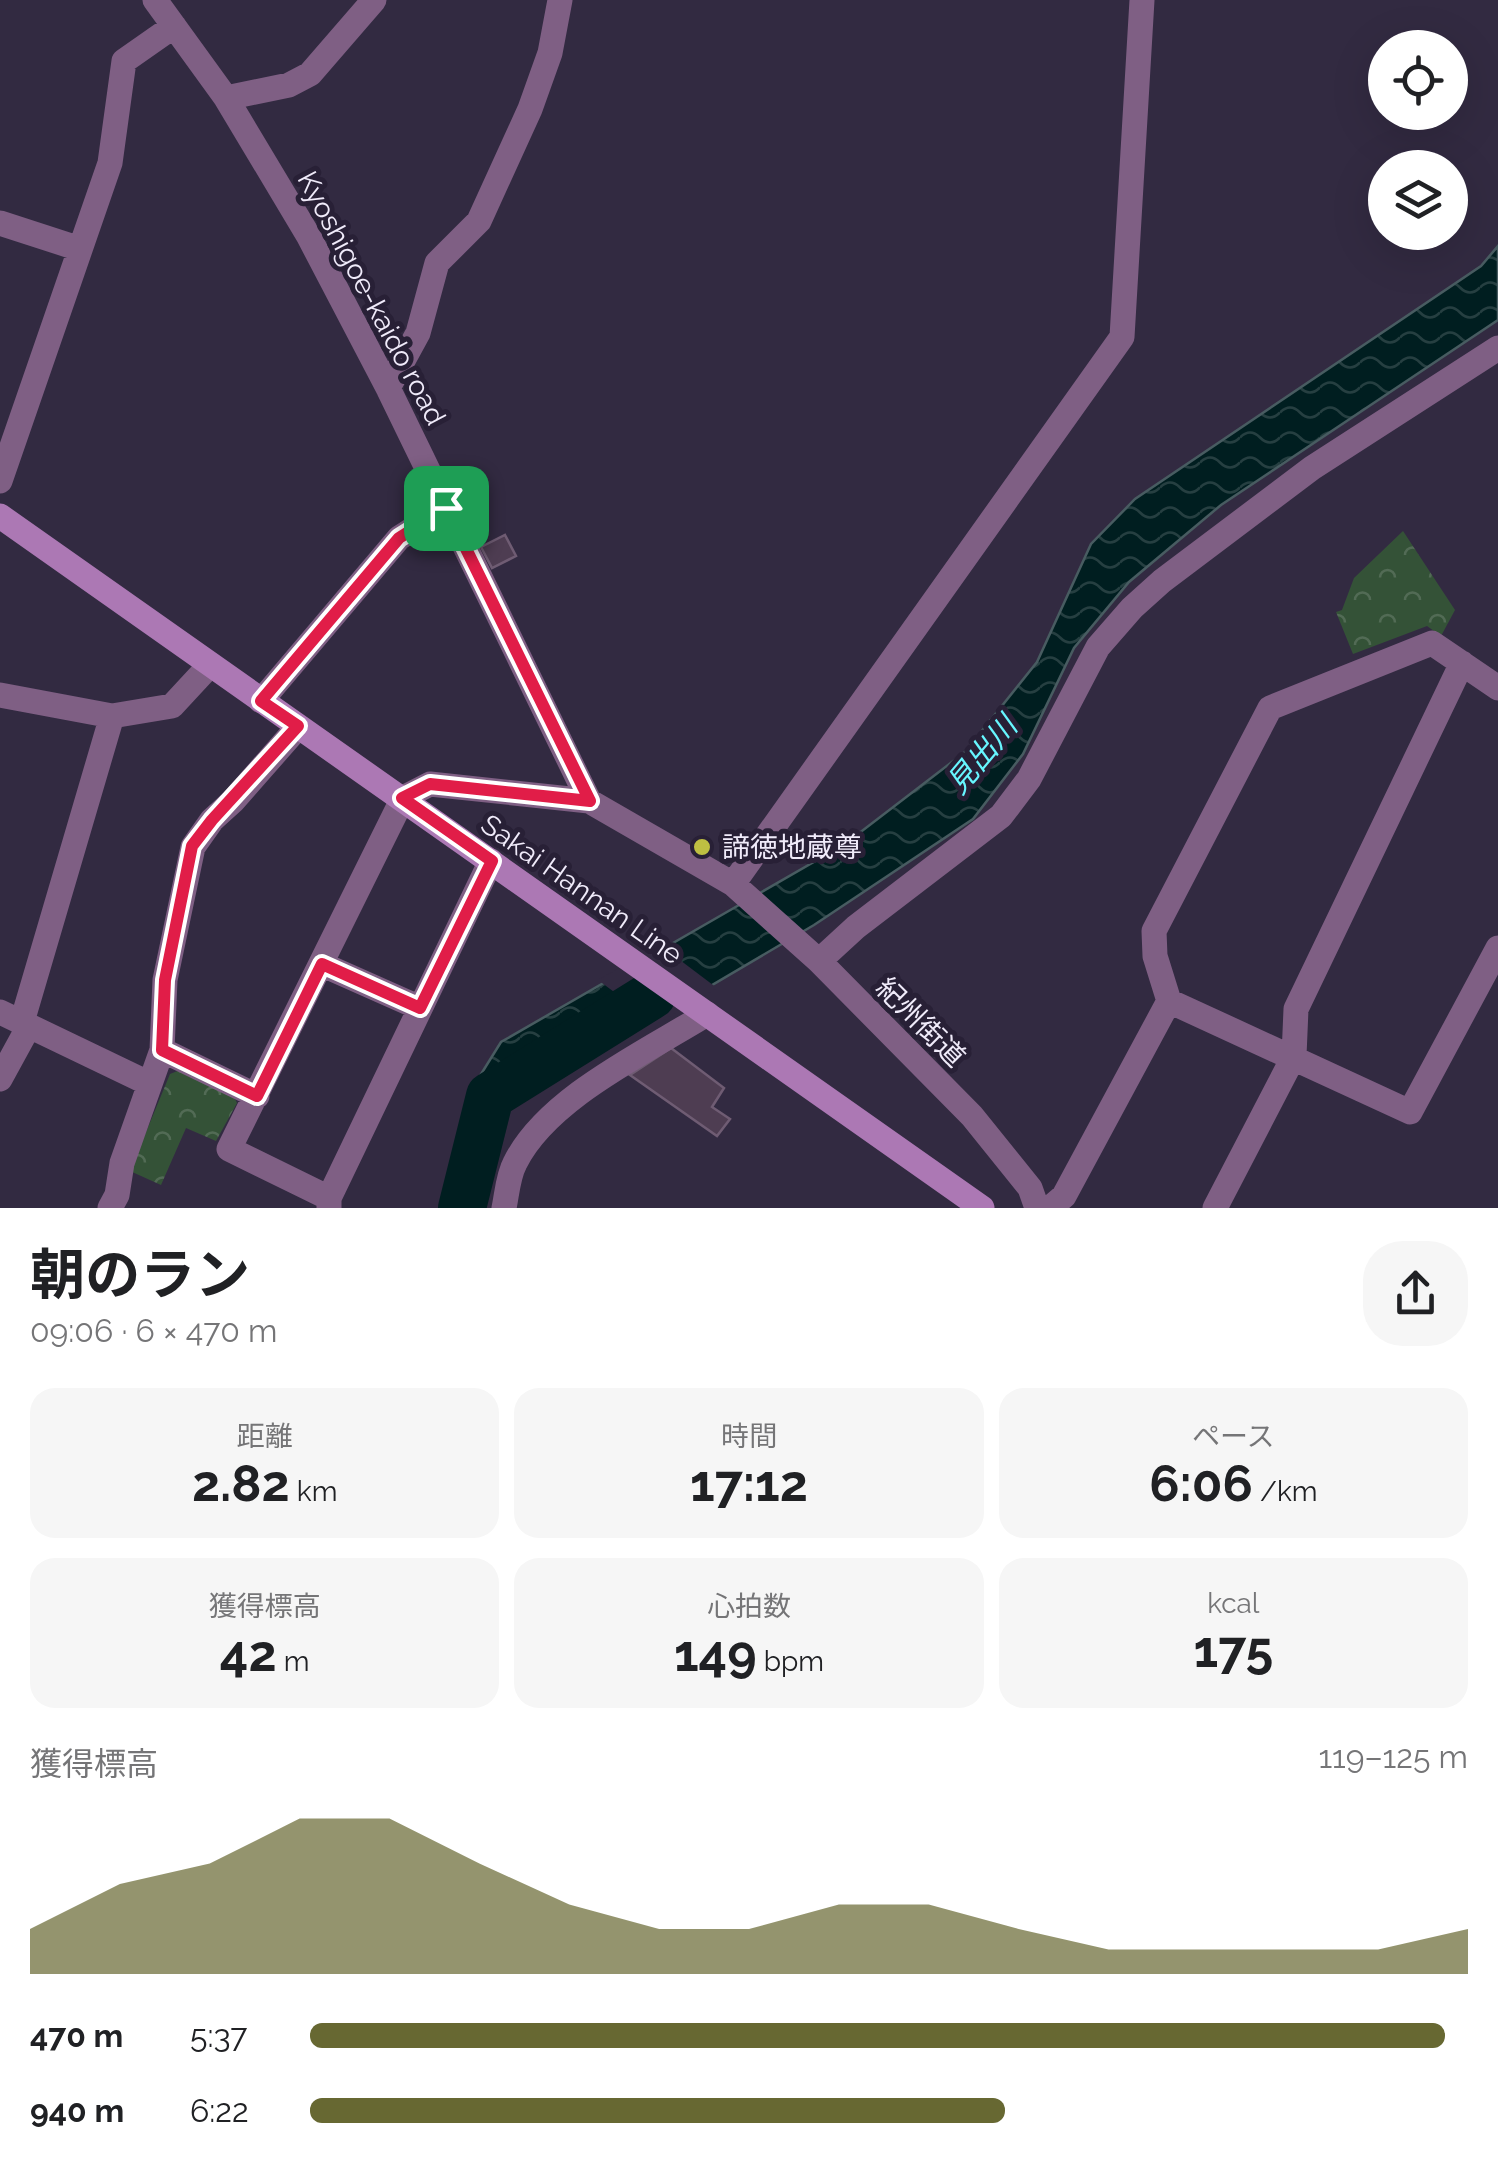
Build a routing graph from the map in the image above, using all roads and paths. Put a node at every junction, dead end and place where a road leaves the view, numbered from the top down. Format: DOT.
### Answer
graph roads {
  1 [pos="155,0"];
  2 [pos="374,0"];
  3 [pos="560,0"];
  4 [pos="1142,0"];
  5 [pos="174,26"];
  6 [pos="226,98"];
  7 [pos="0,223"];
  8 [pos="80,249"];
  9 [pos="1498,348"];
  10 [pos="388,388"];
  11 [pos="0,481"];
  12 [pos="446,508"];
  13 [pos="0,516"];
  14 [pos="1462,664"];
  15 [pos="210,665"];
  16 [pos="1498,688"];
  17 [pos="0,695"];
  18 [pos="261,701"];
  19 [pos="112,716"];
  20 [pos="298,726"];
  21 [pos="402,798"];
  22 [pos="590,801"];
  23 [pos="492,861"];
  24 [pos="739,889"];
  25 [pos="1498,948"];
  26 [pos="813,956"];
  27 [pos="322,964"];
  28 [pos="1169,1000"];
  29 [pos="420,1008"];
  30 [pos="704,1012"];
  31 [pos="17,1020"];
  32 [pos="162,1050"];
  33 [pos="1294,1056"];
  34 [pos="0,1080"];
  35 [pos="150,1084"];
  36 [pos="257,1096"];
  37 [pos="329,1203"];
  38 [pos="110,1208"];
  39 [pos="504,1208"];
  40 [pos="982,1208"];
  41 [pos="1037,1208"];
  42 [pos="1050,1208"];
  43 [pos="1215,1208"];
  1 -- 5 [label="street, Kyoshigoe-kaido road"];
  2 -- 6 [label="street"];
  3 -- 10 [label="street"];
  4 -- 24 [label="street"];
  5 -- 6 [label="street, Kyoshigoe-kaido road"];
  5 -- 8 [label="street"];
  6 -- 10 [label="street, Kyoshigoe-kaido road"];
  7 -- 8 [label="street"];
  8 -- 11 [label="street"];
  9 -- 26 [label="street"];
  10 -- 12 [label="street, Kyoshigoe-kaido road"];
  12 -- 18 [label="street"];
  12 -- 22 [label="street, Kyoshigoe-kaido road"];
  13 -- 15 [label="main road, Sakai Hannan Line"];
  14 -- 16 [label="street"];
  14 -- 28 [label="street"];
  14 -- 33 [label="street"];
  15 -- 18 [label="main road, Sakai Hannan Line"];
  15 -- 19 [label="street"];
  17 -- 19 [label="street"];
  18 -- 20 [label="main road, Sakai Hannan Line"];
  19 -- 31 [label="street"];
  20 -- 21 [label="main road, Sakai Hannan Line"];
  20 -- 32 [label="street"];
  21 -- 22 [label="street"];
  21 -- 23 [label="main road, Sakai Hannan Line"];
  21 -- 27 [label="street"];
  22 -- 24 [label="street, 紀州街道"];
  23 -- 29 [label="street"];
  23 -- 30 [label="main road, Sakai Hannan Line"];
  24 -- 26 [label="street, 紀州街道"];
  25 -- 33 [label="street"];
  26 -- 41 [label="street, 紀州街道"];
  27 -- 29 [label="street"];
  27 -- 36 [label="street"];
  28 -- 33 [label="street"];
  28 -- 42 [label="street"];
  29 -- 37 [label="street"];
  30 -- 39 [label="street"];
  30 -- 40 [label="main road, Sakai Hannan Line"];
  31 -- 34 [label="street"];
  31 -- 35 [label="street"];
  32 -- 35 [label="street"];
  32 -- 36 [label="street"];
  33 -- 43 [label="street"];
  35 -- 38 [label="street"];
  36 -- 37 [label="street"];
}
